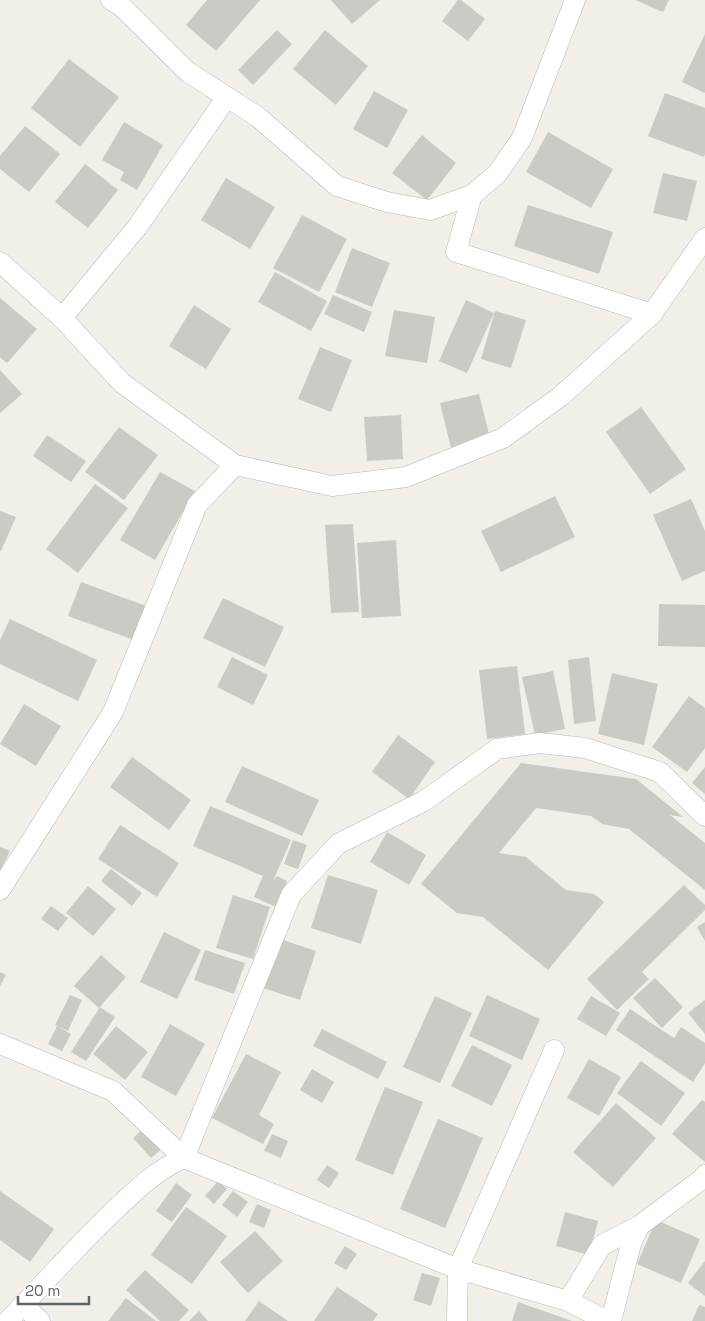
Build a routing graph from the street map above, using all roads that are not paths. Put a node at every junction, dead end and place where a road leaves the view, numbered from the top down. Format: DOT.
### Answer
graph roads {
  1 [pos="575,0"];
  2 [pos="119,2"];
  3 [pos="226,97"];
  4 [pos="472,195"];
  5 [pos="705,238"];
  6 [pos="0,262"];
  7 [pos="652,314"];
  8 [pos="62,318"];
  9 [pos="235,465"];
  10 [pos="705,816"];
  11 [pos="0,890"];
  12 [pos="0,1044"];
  13 [pos="554,1050"];
  14 [pos="184,1158"];
  15 [pos="705,1175"];
  16 [pos="639,1226"];
  17 [pos="458,1269"];
  18 [pos="568,1301"];
  19 [pos="23,1306"];
  20 [pos="8,1321"];
  21 [pos="40,1321"];
  22 [pos="457,1321"];
  23 [pos="607,1321"];
  24 [pos="611,1321"];
  1 -- 4 [label="street"];
  2 -- 3 [label="street"];
  3 -- 4 [label="street"];
  3 -- 8 [label="street"];
  4 -- 7 [label="street"];
  5 -- 7 [label="street"];
  6 -- 8 [label="street"];
  7 -- 9 [label="street"];
  8 -- 9 [label="street"];
  9 -- 11 [label="street"];
  10 -- 14 [label="street"];
  12 -- 14 [label="street"];
  13 -- 17 [label="street"];
  14 -- 17 [label="street"];
  14 -- 19 [label="street"];
  15 -- 16 [label="street"];
  16 -- 18 [label="street"];
  16 -- 24 [label="street"];
  17 -- 18 [label="street"];
  17 -- 22 [label="street"];
  18 -- 23 [label="street"];
  19 -- 20 [label="street"];
  19 -- 21 [label="street"];
}
